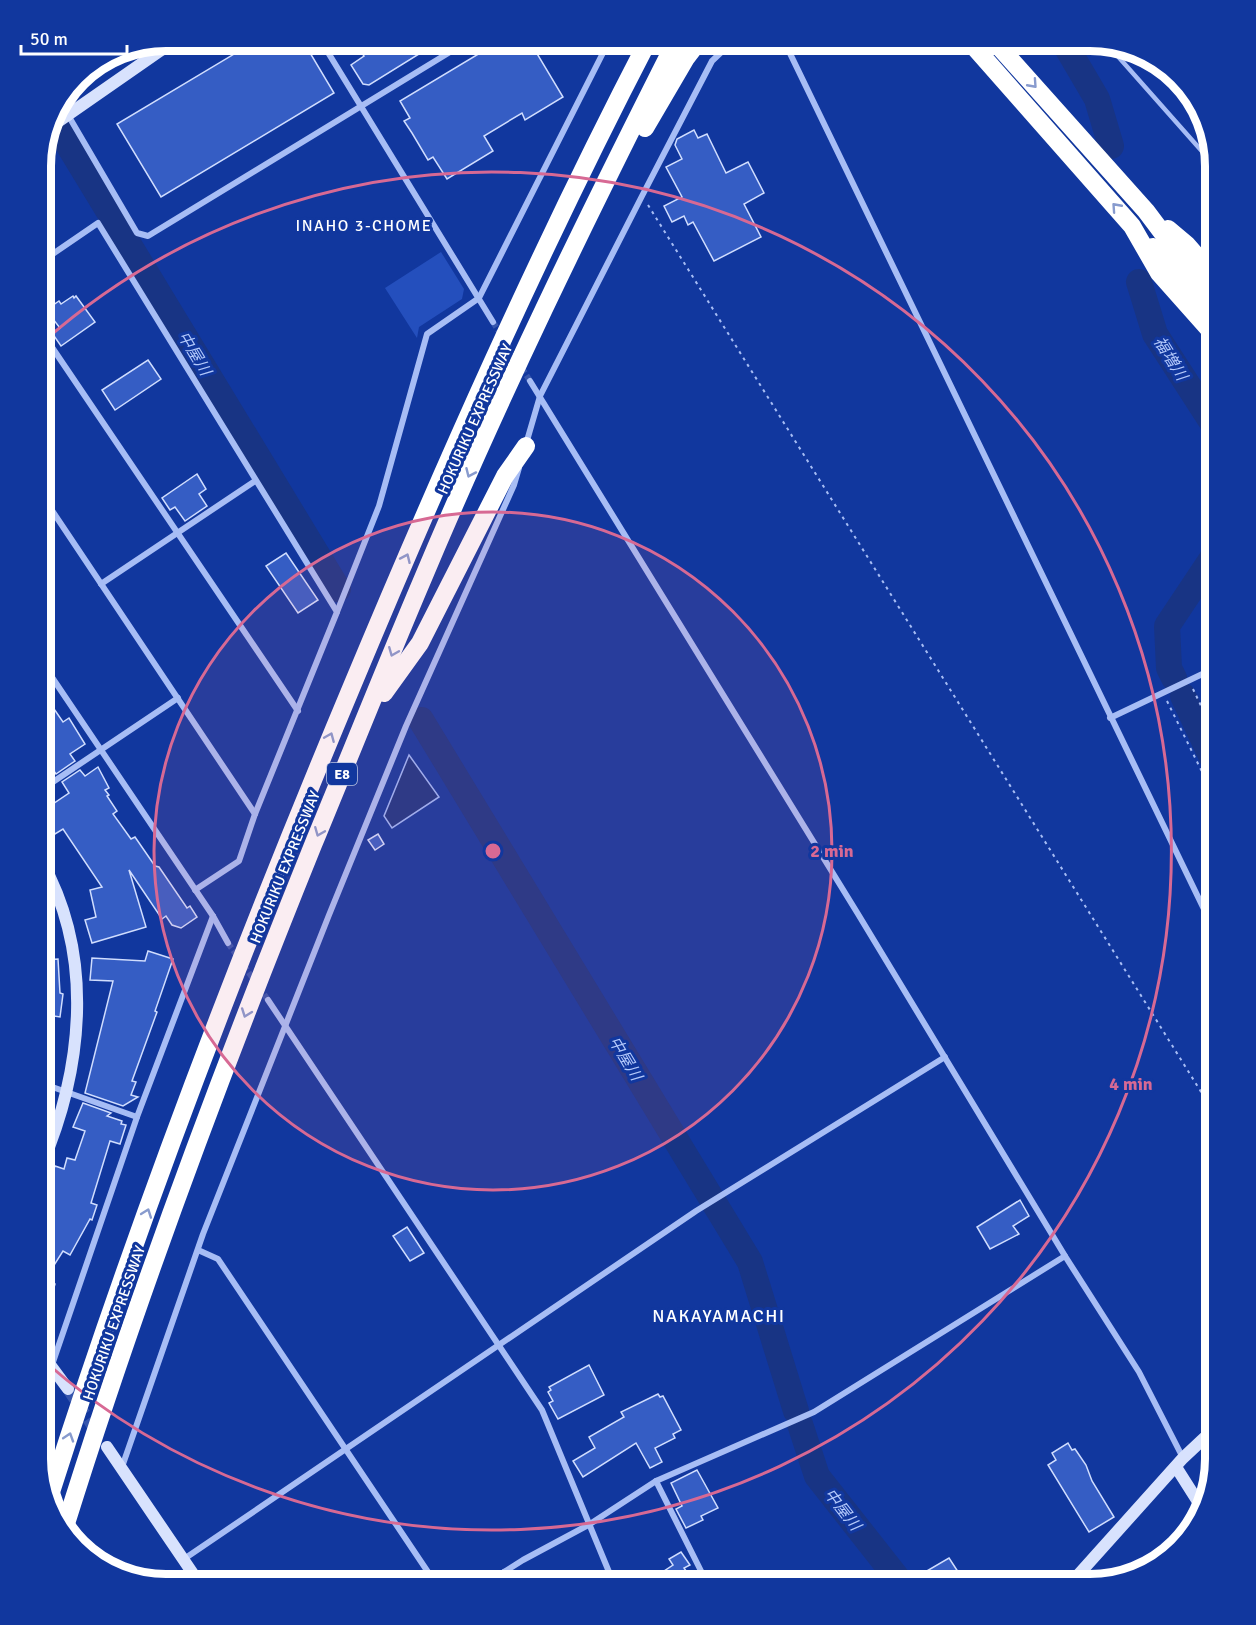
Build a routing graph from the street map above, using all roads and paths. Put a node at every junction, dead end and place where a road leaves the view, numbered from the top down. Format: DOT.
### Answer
graph roads {
  1 [pos="328,51"];
  2 [pos="452,51"];
  3 [pos="604,51"];
  4 [pos="643,51"];
  5 [pos="671,51"];
  6 [pos="693,51"];
  7 [pos="722,51"];
  8 [pos="789,51"];
  9 [pos="978,51"];
  10 [pos="1003,51"];
  11 [pos="157,52"];
  12 [pos="1116,54"];
  13 [pos="361,106"];
  14 [pos="64,117"];
  15 [pos="61,119"];
  16 [pos="1204,154"];
  17 [pos="642,196"];
  18 [pos="1146,211"];
  19 [pos="1132,226"];
  20 [pos="51,255"];
  21 [pos="1205,266"];
  22 [pos="1205,285"];
  23 [pos="479,298"];
  24 [pos="1205,307"];
  25 [pos="493,321"];
  26 [pos="1205,325"];
  27 [pos="51,346"];
  28 [pos="530,381"];
  29 [pos="540,396"];
  30 [pos="483,443"];
  31 [pos="526,446"];
  32 [pos="255,481"];
  33 [pos="51,509"];
  34 [pos="176,533"];
  35 [pos="101,584"];
  36 [pos="336,612"];
  37 [pos="1205,673"];
  38 [pos="51,676"];
  39 [pos="1189,681"];
  40 [pos="1164,693"];
  41 [pos="178,698"];
  42 [pos="298,711"];
  43 [pos="1205,714"];
  44 [pos="1110,718"];
  45 [pos="362,723"];
  46 [pos="101,750"];
  47 [pos="1205,777"];
  48 [pos="51,783"];
  49 [pos="255,814"];
  50 [pos="51,882"];
  51 [pos="195,890"];
  52 [pos="1205,912"];
  53 [pos="213,916"];
  54 [pos="228,943"];
  55 [pos="268,999"];
  56 [pos="286,1026"];
  57 [pos="945,1058"];
  58 [pos="51,1087"];
  59 [pos="66,1092"];
  60 [pos="1205,1098"];
  61 [pos="137,1117"];
  62 [pos="51,1135"];
  63 [pos="198,1250"];
  64 [pos="1065,1256"];
  65 [pos="498,1345"];
  66 [pos="51,1349"];
  67 [pos="51,1369"];
  68 [pos="68,1389"];
  69 [pos="1205,1438"];
  70 [pos="107,1447"];
  71 [pos="345,1451"];
  72 [pos="1180,1462"];
  73 [pos="122,1468"];
  74 [pos="656,1481"];
  75 [pos="54,1483"];
  76 [pos="1197,1499"];
  77 [pos="68,1519"];
  78 [pos="590,1524"];
  79 [pos="183,1560"];
  80 [pos="504,1572"];
  81 [pos="193,1574"];
  82 [pos="429,1574"];
  83 [pos="501,1574"];
  84 [pos="610,1574"];
  85 [pos="702,1574"];
  86 [pos="1079,1574"];
  1 -- 13 [label="street"];
  2 -- 13 [label="street"];
  3 -- 23 [label="street"];
  75 -- 4 [label="highway, HOKURIKU EXPRESSWAY / E8, one-way"];
  5 -- 30 [label="highway, HOKURIKU EXPRESSWAY / E8"];
  6 -- 30 [label="highway"];
  7 -- 17 [label="street"];
  8 -- 44 [label="street"];
  19 -- 9 [label="highway, one-way"];
  10 -- 18 [label="highway, one-way"];
  11 -- 14 [label="street"];
  12 -- 16 [label="lane"];
  13 -- 14 [label="street"];
  13 -- 23 [label="street"];
  14 -- 15 [label="street"];
  17 -- 29 [label="street"];
  17 -- 60 [label="path"];
  18 -- 21 [label="highway"];
  18 -- 22 [label="highway"];
  19 -- 24 [label="highway"];
  19 -- 26 [label="highway"];
  20 -- 32 [label="street"];
  23 -- 25 [label="street"];
  23 -- 36 [label="street"];
  27 -- 34 [label="street"];
  28 -- 29 [label="street"];
  29 -- 31 [label="street"];
  29 -- 57 [label="street"];
  30 -- 45 [label="highway, HOKURIKU EXPRESSWAY / E8, one-way"];
  31 -- 45 [label="highway"];
  31 -- 56 [label="street"];
  32 -- 34 [label="street"];
  32 -- 36 [label="street"];
  33 -- 35 [label="street"];
  34 -- 35 [label="street"];
  34 -- 42 [label="street"];
  35 -- 41 [label="street"];
  36 -- 42 [label="street"];
  37 -- 39 [label="street"];
  38 -- 46 [label="street"];
  39 -- 40 [label="street"];
  39 -- 43 [label="path"];
  40 -- 44 [label="street"];
  40 -- 47 [label="path"];
  41 -- 46 [label="street"];
  41 -- 49 [label="street"];
  42 -- 49 [label="street"];
  44 -- 52 [label="street"];
  45 -- 77 [label="highway, HOKURIKU EXPRESSWAY / E8, one-way"];
  46 -- 48 [label="street"];
  46 -- 51 [label="street"];
  49 -- 51 [label="street"];
  50 -- 59 [label="street"];
  51 -- 53 [label="street"];
  53 -- 54 [label="street"];
  53 -- 61 [label="street"];
  55 -- 56 [label="street"];
  56 -- 63 [label="street"];
  56 -- 65 [label="street"];
  57 -- 64 [label="street"];
  57 -- 65 [label="street"];
  58 -- 59 [label="street"];
  59 -- 61 [label="street"];
  59 -- 62 [label="street"];
  61 -- 66 [label="street"];
  63 -- 71 [label="street"];
  63 -- 73 [label="street"];
  64 -- 72 [label="street"];
  64 -- 74 [label="street"];
  65 -- 71 [label="street"];
  65 -- 78 [label="street"];
  67 -- 68 [label="street"];
  69 -- 72 [label="street"];
  70 -- 73 [label="street"];
  71 -- 79 [label="street"];
  71 -- 82 [label="street"];
  72 -- 76 [label="street"];
  72 -- 86 [label="street"];
  73 -- 79 [label="street"];
  74 -- 78 [label="street"];
  74 -- 85 [label="street"];
  78 -- 80 [label="street"];
  78 -- 84 [label="street"];
  79 -- 81 [label="street"];
  80 -- 83 [label="street"];
}
